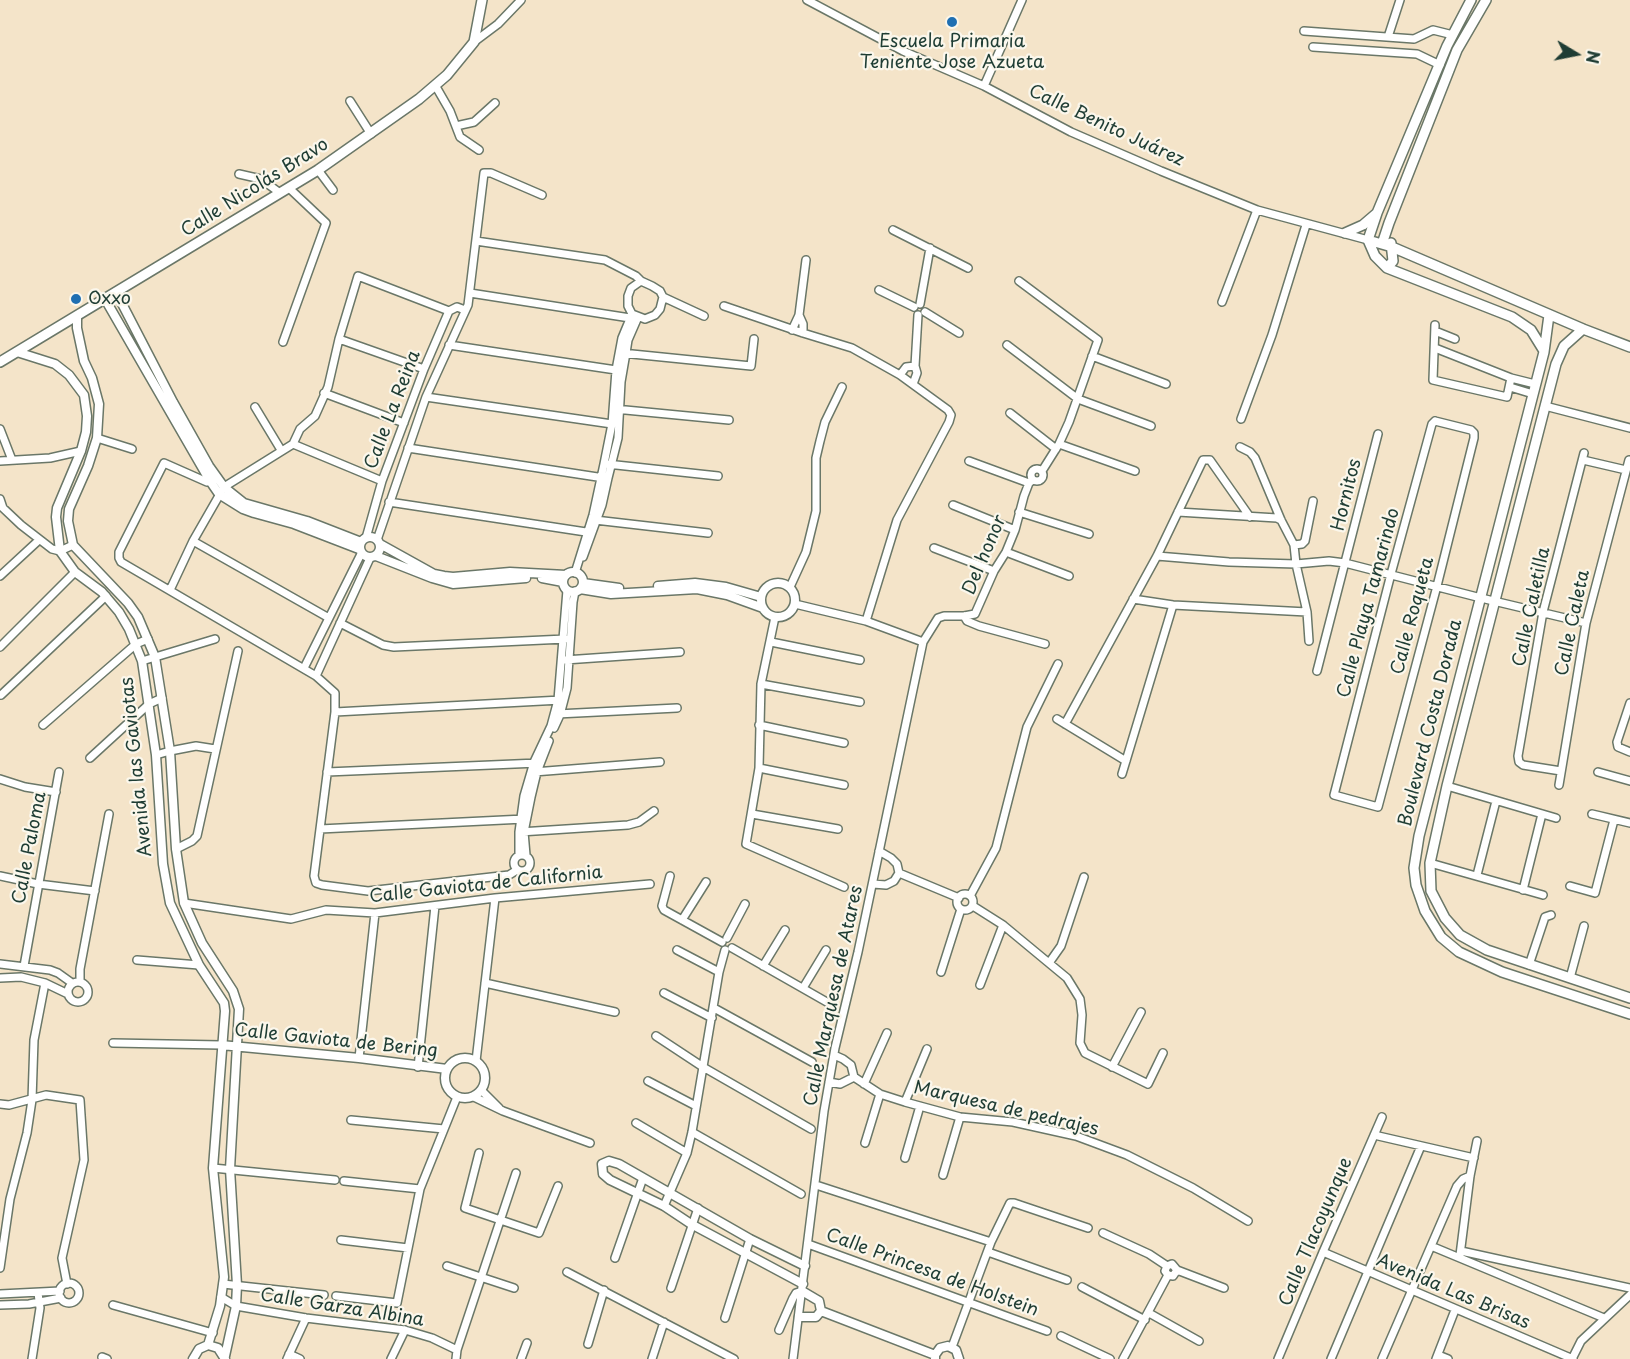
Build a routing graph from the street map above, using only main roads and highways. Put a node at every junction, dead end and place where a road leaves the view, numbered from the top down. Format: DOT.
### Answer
graph roads {
  1 [pos="482,0"];
  2 [pos="1471,0"];
  3 [pos="1486,0"];
  4 [pos="1430,88"];
  5 [pos="1440,94"];
  6 [pos="1377,213"];
  7 [pos="1389,223"];
  8 [pos="1346,234"];
  9 [pos="1368,240"];
  10 [pos="1382,244"];
  11 [pos="1392,247"];
  12 [pos="1387,268"];
  13 [pos="1549,315"];
  14 [pos="1583,329"];
  15 [pos="1630,347"];
  16 [pos="1544,352"];
  17 [pos="0,362"];
  18 [pos="1533,394"];
  19 [pos="1540,427"];
  20 [pos="1611,992"];
  21 [pos="1630,998"];
  22 [pos="1606,1006"];
  23 [pos="1630,1014"];
  1 -- 17 [label="main road, Calle Nicolás Bravo"];
  2 -- 4 [label="main road"];
  3 -- 5 [label="main road"];
  4 -- 5 [label="main road"];
  4 -- 6 [label="main road"];
  5 -- 7 [label="main road"];
  6 -- 8 [label="main road"];
  6 -- 9 [label="main road"];
  7 -- 10 [label="main road"];
  7 -- 11 [label="main road"];
  9 -- 10 [label="main road, Calle Benito Juárez"];
  9 -- 12 [label="main road"];
  10 -- 11 [label="main road, Calle Benito Juárez"];
  11 -- 12 [label="main road"];
  11 -- 13 [label="main road, Calle Benito Juárez"];
  12 -- 16 [label="main road"];
  13 -- 14 [label="main road, Calle Benito Juárez"];
  13 -- 16 [label="main road, Boulevard Costa Dorada"];
  14 -- 15 [label="main road, Calle Benito Juárez"];
  14 -- 19 [label="main road, Boulevard Costa Dorada"];
  16 -- 18 [label="main road, Boulevard Costa Dorada"];
  18 -- 19 [label="main road"];
  18 -- 22 [label="main road, Boulevard Costa Dorada"];
  19 -- 20 [label="main road, Boulevard Costa Dorada"];
  20 -- 21 [label="main road, Boulevard Costa Dorada"];
  20 -- 22 [label="main road"];
  22 -- 23 [label="main road, Boulevard Costa Dorada"];
}
